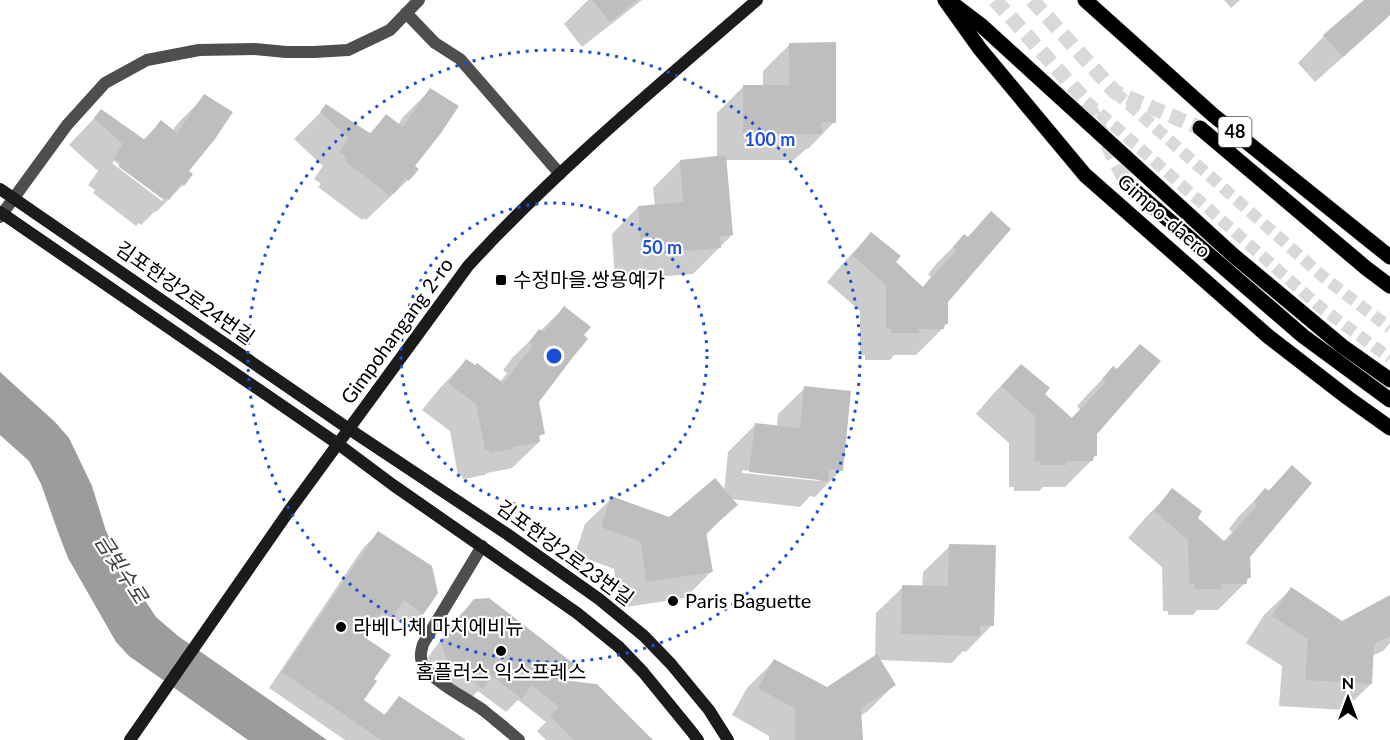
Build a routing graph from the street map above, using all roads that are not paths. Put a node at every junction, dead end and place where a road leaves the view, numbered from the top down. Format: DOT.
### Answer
graph roads {
  1 [pos="419,0"];
  2 [pos="758,0"];
  3 [pos="947,0"];
  4 [pos="1085,0"];
  5 [pos="406,13"];
  6 [pos="1200,128"];
  7 [pos="560,174"];
  8 [pos="1127,184"];
  9 [pos="0,189"];
  10 [pos="14,199"];
  11 [pos="1,214"];
  12 [pos="1390,256"];
  13 [pos="1390,286"];
  14 [pos="1390,380"];
  15 [pos="1390,400"];
  16 [pos="1390,428"];
  17 [pos="349,429"];
  18 [pos="338,444"];
  19 [pos="482,546"];
  20 [pos="130,740"];
  21 [pos="519,740"];
  22 [pos="698,740"];
  23 [pos="728,740"];
  1 -- 5 [label="street"];
  2 -- 7 [label="street, Gimpohangang 2-ro"];
  3 -- 14 [label="main road"];
  3 -- 16 [label="main road, Gimpo-daero"];
  4 -- 12 [label="main road, 48"];
  5 -- 7 [label="street"];
  5 -- 10 [label="street"];
  6 -- 13 [label="main road"];
  7 -- 17 [label="street, Gimpohangang 2-ro"];
  8 -- 15 [label="main road"];
  9 -- 10 [label="street, 김포한강2로24번길"];
  10 -- 11 [label="street"];
  10 -- 17 [label="street, 김포한강2로24번길"];
  11 -- 18 [label="street, 김포한강2로24번길"];
  17 -- 18 [label="street, Gimpohangang 2-ro"];
  17 -- 23 [label="street, 김포한강2로23번길"];
  18 -- 19 [label="street"];
  18 -- 20 [label="street, Gimpohangang 2-ro"];
  19 -- 21 [label="street"];
  19 -- 22 [label="street"];
}
